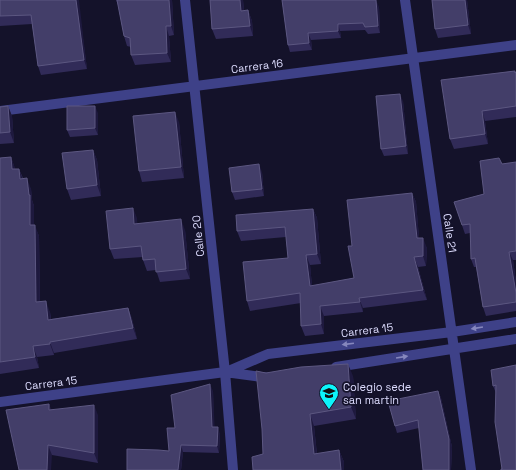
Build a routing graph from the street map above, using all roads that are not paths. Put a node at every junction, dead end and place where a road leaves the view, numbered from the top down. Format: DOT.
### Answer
graph roads {
  1 [pos="185,0"];
  2 [pos="405,0"];
  3 [pos="516,45"];
  4 [pos="413,58"];
  5 [pos="194,87"];
  6 [pos="0,111"];
  7 [pos="516,322"];
  8 [pos="452,332"];
  9 [pos="516,339"];
  10 [pos="455,348"];
  11 [pos="324,369"];
  12 [pos="225,372"];
  13 [pos="278,377"];
  14 [pos="0,402"];
  15 [pos="233,470"];
  16 [pos="471,470"];
  1 -- 5 [label="street, Calle 20"];
  2 -- 4 [label="street, Calle 21"];
  3 -- 4 [label="street, Carrera 16"];
  4 -- 5 [label="street, Carrera 16"];
  4 -- 8 [label="street, Calle 21"];
  5 -- 6 [label="street, Carrera 16"];
  5 -- 12 [label="street, Calle 20"];
  7 -- 8 [label="street, Carrera 15, one-way"];
  8 -- 10 [label="street, Calle 21"];
  8 -- 12 [label="street, Carrera 15, one-way"];
  9 -- 10 [label="street"];
  11 -- 10 [label="street, one-way"];
  10 -- 16 [label="street, Calle 21"];
  12 -- 13 [label="street, Carrera 15"];
  12 -- 14 [label="street, Carrera 15"];
  12 -- 15 [label="street, Calle 20"];
}
